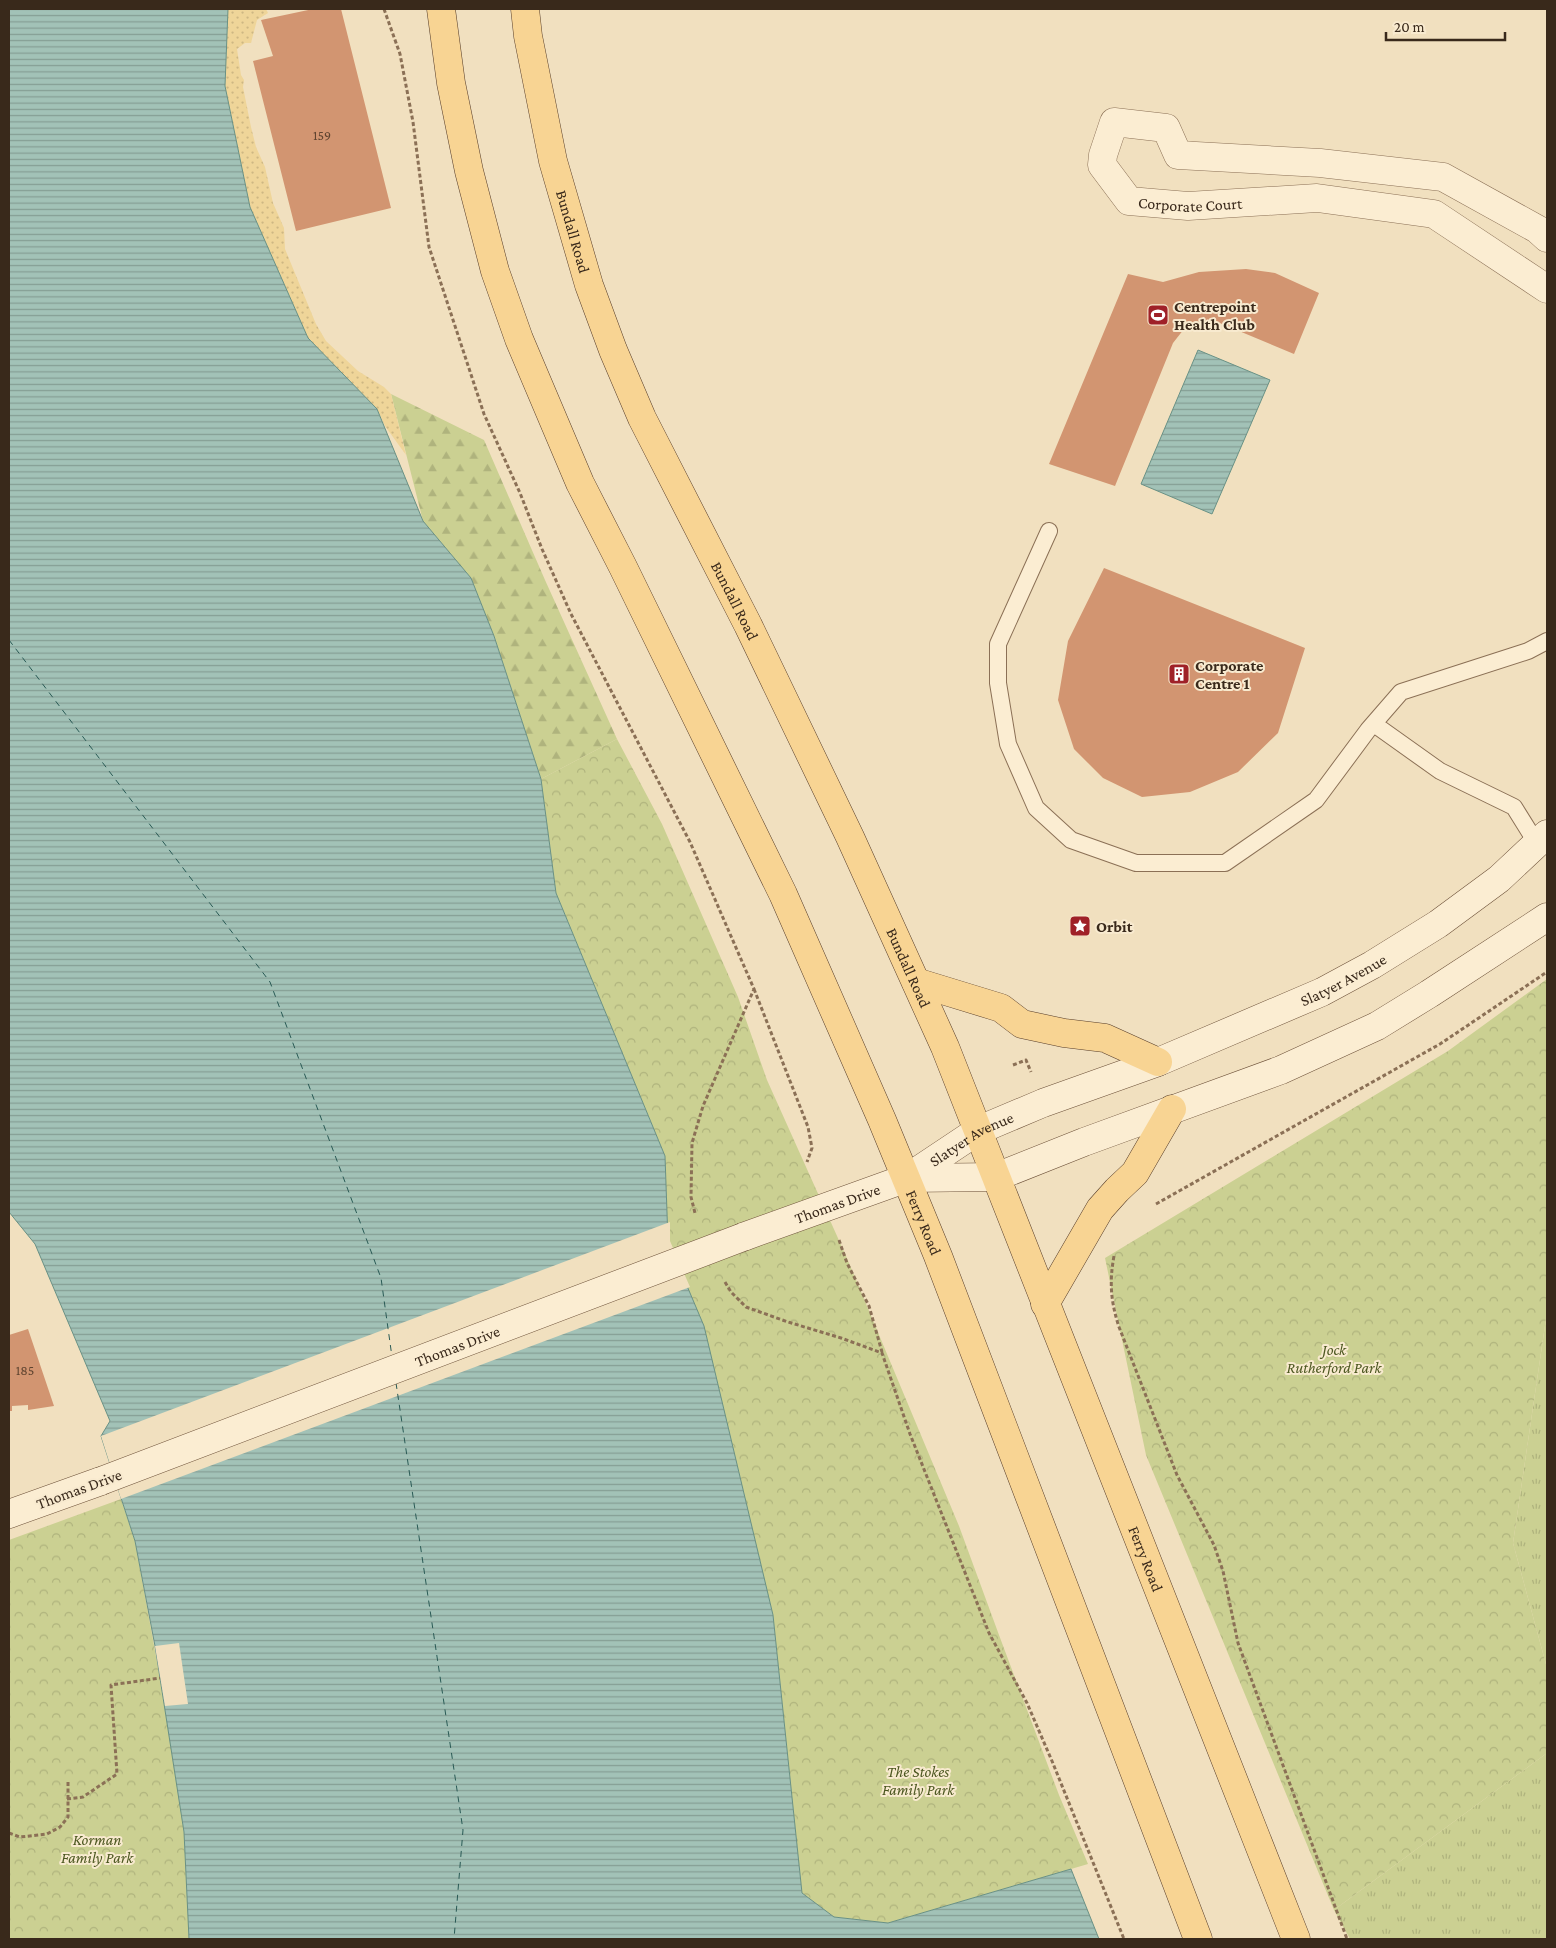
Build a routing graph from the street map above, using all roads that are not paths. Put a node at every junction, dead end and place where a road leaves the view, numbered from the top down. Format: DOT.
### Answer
graph roads {
  1 [pos="442,9"];
  2 [pos="525,9"];
  3 [pos="1544,231"];
  4 [pos="1547,289"];
  5 [pos="1049,531"];
  6 [pos="1547,641"];
  7 [pos="1374,724"];
  8 [pos="1542,839"];
  9 [pos="1547,917"];
  10 [pos="916,982"];
  11 [pos="1158,1062"];
  12 [pos="1172,1109"];
  13 [pos="978,1130"];
  14 [pos="996,1177"];
  15 [pos="907,1178"];
  16 [pos="1045,1304"];
  17 [pos="9,1514"];
  18 [pos="1198,1939"];
  19 [pos="1296,1939"];
  1 -- 15 [label="main road"];
  2 -- 10 [label="main road, Bundall Road"];
  3 -- 4 [label="main road, Corporate Court"];
  5 -- 7 [label="lane"];
  6 -- 7 [label="lane"];
  7 -- 8 [label="lane"];
  8 -- 11 [label="main road, Slatyer Avenue"];
  9 -- 12 [label="main road, Slatyer Avenue"];
  10 -- 11 [label="main road"];
  10 -- 13 [label="main road, Bundall Road"];
  11 -- 13 [label="main road, Slatyer Avenue"];
  12 -- 14 [label="main road, Slatyer Avenue"];
  12 -- 16 [label="main road"];
  13 -- 14 [label="main road, Bundall Road"];
  13 -- 15 [label="main road, Slatyer Avenue"];
  14 -- 15 [label="main road, Slatyer Avenue"];
  14 -- 16 [label="main road, Ferry Road"];
  15 -- 17 [label="main road, Thomas Drive, bridge"];
  15 -- 18 [label="main road, Ferry Road"];
  16 -- 19 [label="main road, Ferry Road"];
}
